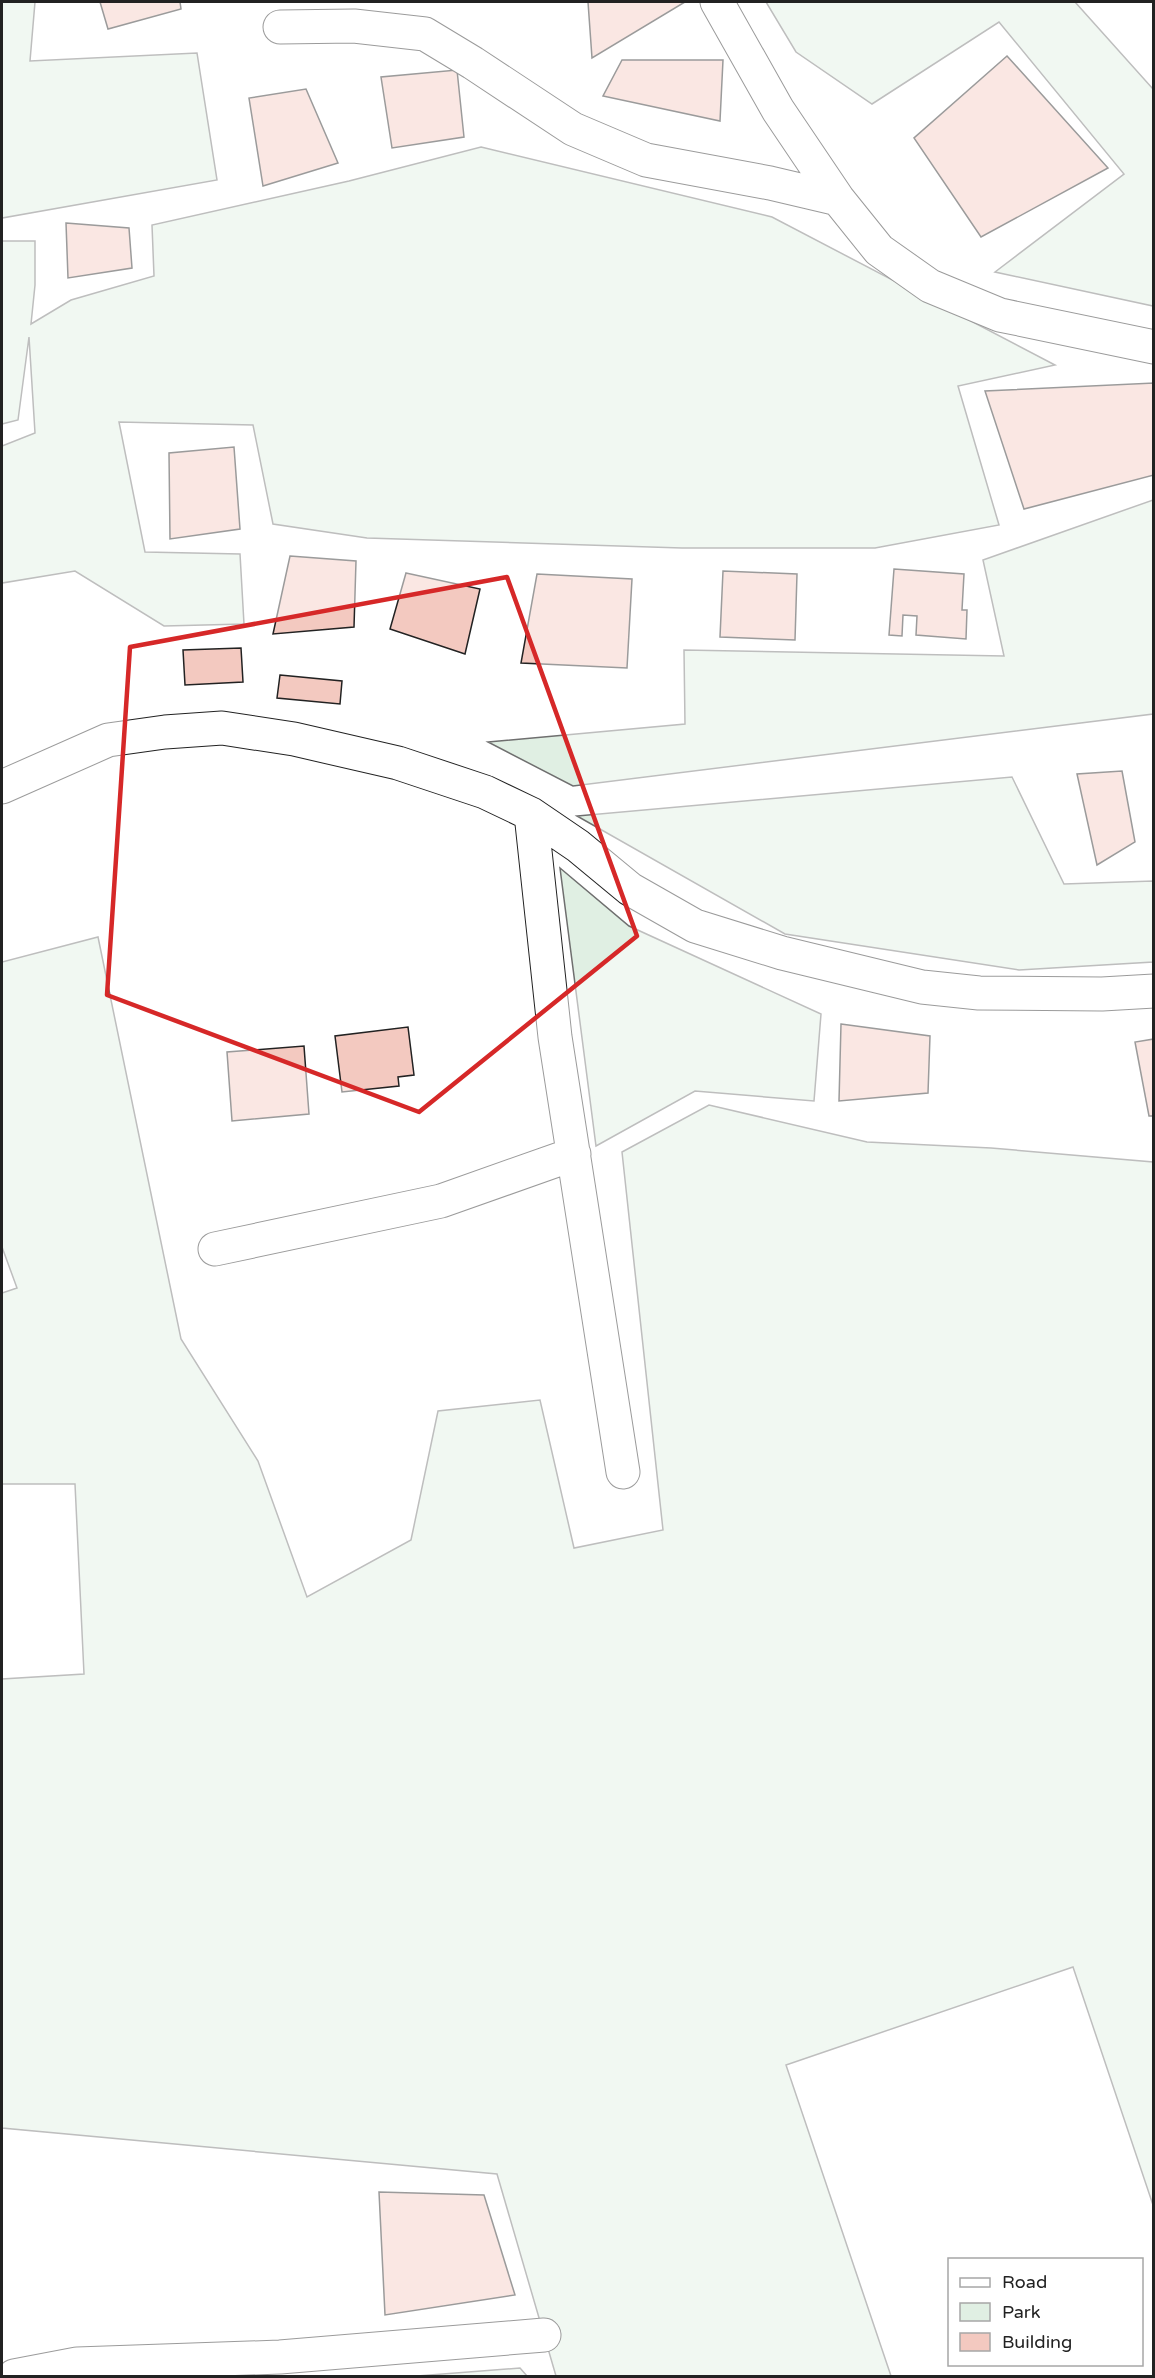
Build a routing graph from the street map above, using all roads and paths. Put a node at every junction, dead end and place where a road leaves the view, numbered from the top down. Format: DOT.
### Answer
graph roads {
  1 [pos="717,2"];
  2 [pos="280,27"];
  3 [pos="837,199"];
  4 [pos="1154,347"];
  5 [pos="2,787"];
  6 [pos="531,814"];
  7 [pos="1154,991"];
  8 [pos="574,1154"];
  9 [pos="215,1249"];
  10 [pos="623,1472"];
  11 [pos="544,2336"];
  12 [pos="14,2376"];
  1 -- 3 [label="street"];
  2 -- 3 [label="street"];
  3 -- 4 [label="street"];
  5 -- 6 [label="street"];
  6 -- 7 [label="street"];
  6 -- 8 [label="street"];
  8 -- 9 [label="street"];
  8 -- 10 [label="street"];
  11 -- 12 [label="street"];
}
